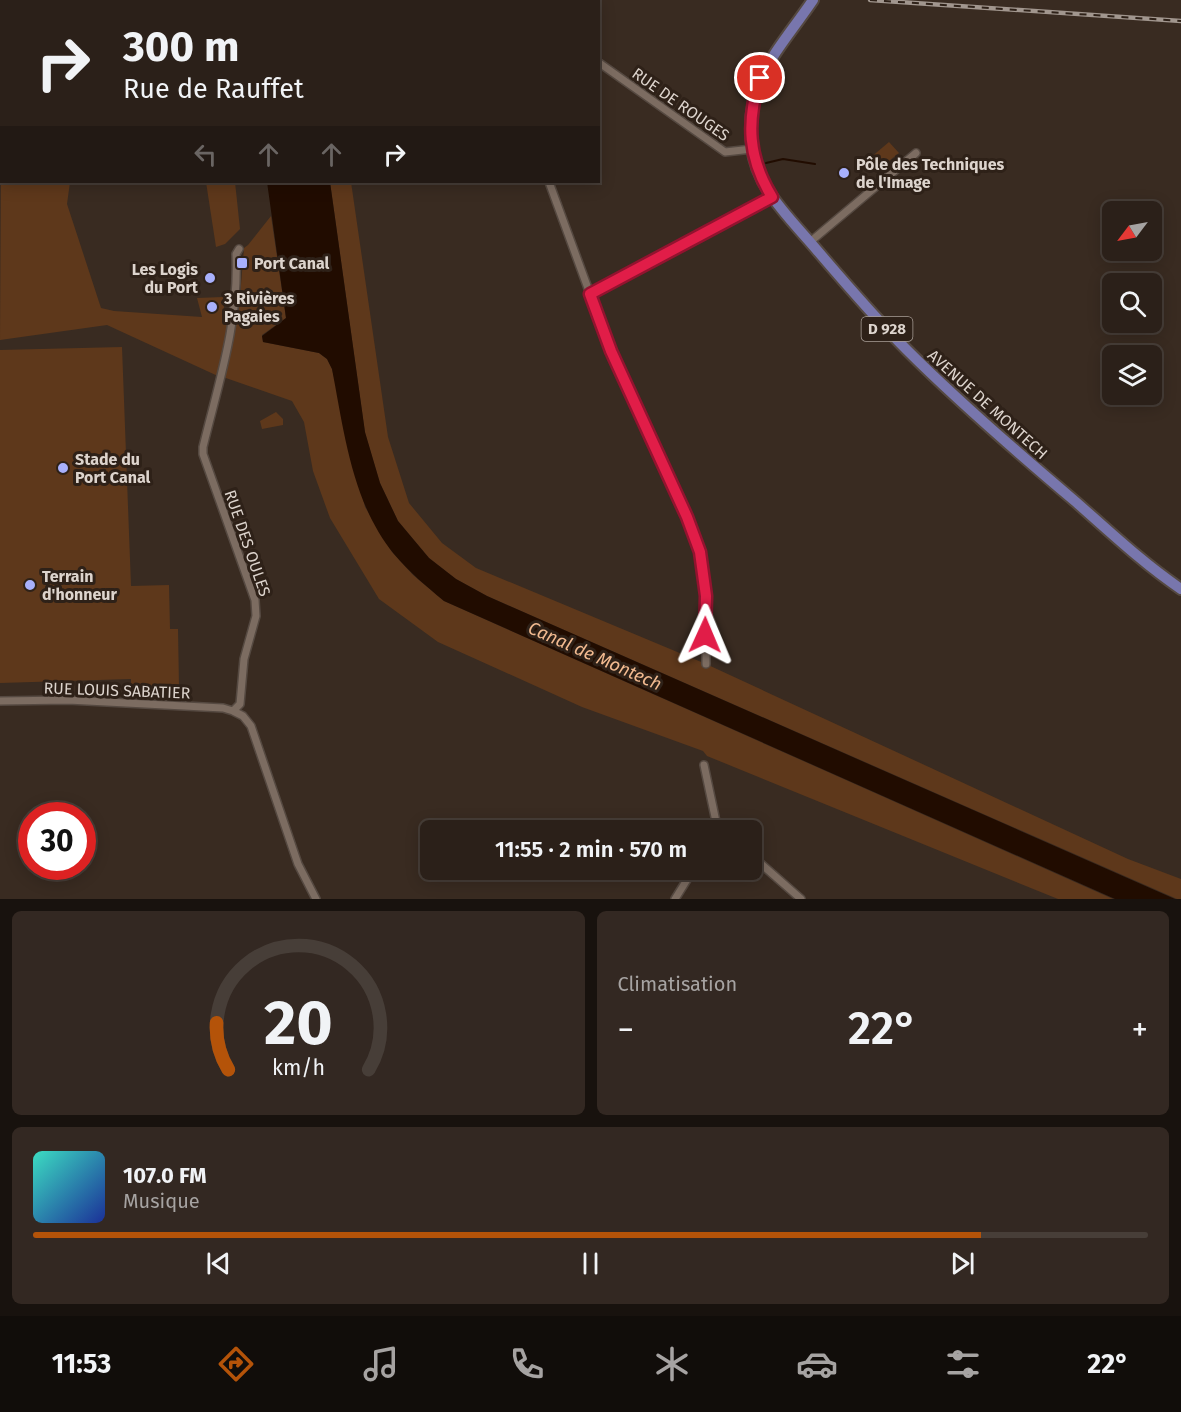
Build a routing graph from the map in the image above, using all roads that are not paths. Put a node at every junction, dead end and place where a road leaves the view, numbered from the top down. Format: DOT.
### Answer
graph roads {
  1 [pos="813,0"];
  2 [pos="600,63"];
  3 [pos="752,148"];
  4 [pos="916,153"];
  5 [pos="549,183"];
  6 [pos="772,197"];
  7 [pos="810,242"];
  8 [pos="239,249"];
  9 [pos="590,294"];
  10 [pos="1181,590"];
  11 [pos="706,664"];
  12 [pos="0,701"];
  13 [pos="233,711"];
  14 [pos="704,765"];
  15 [pos="716,820"];
  16 [pos="762,865"];
  17 [pos="687,880"];
  18 [pos="316,899"];
  19 [pos="675,899"];
  20 [pos="801,899"];
  1 -- 3 [label="main road, AVENUE DE MONTECH / D 928"];
  2 -- 3 [label="street, RUE DE ROUGES"];
  3 -- 6 [label="main road, AVENUE DE MONTECH / D 928"];
  4 -- 7 [label="street"];
  5 -- 9 [label="street"];
  6 -- 7 [label="main road, AVENUE DE MONTECH / D 928"];
  6 -- 9 [label="street"];
  7 -- 10 [label="main road, AVENUE DE MONTECH / D 928"];
  8 -- 13 [label="street, RUE DES OULES"];
  9 -- 11 [label="street"];
  12 -- 13 [label="street, RUE LOUIS SABATIER"];
  13 -- 18 [label="street"];
  14 -- 15 [label="street"];
  16 -- 20 [label="street"];
  17 -- 19 [label="street"];
}
